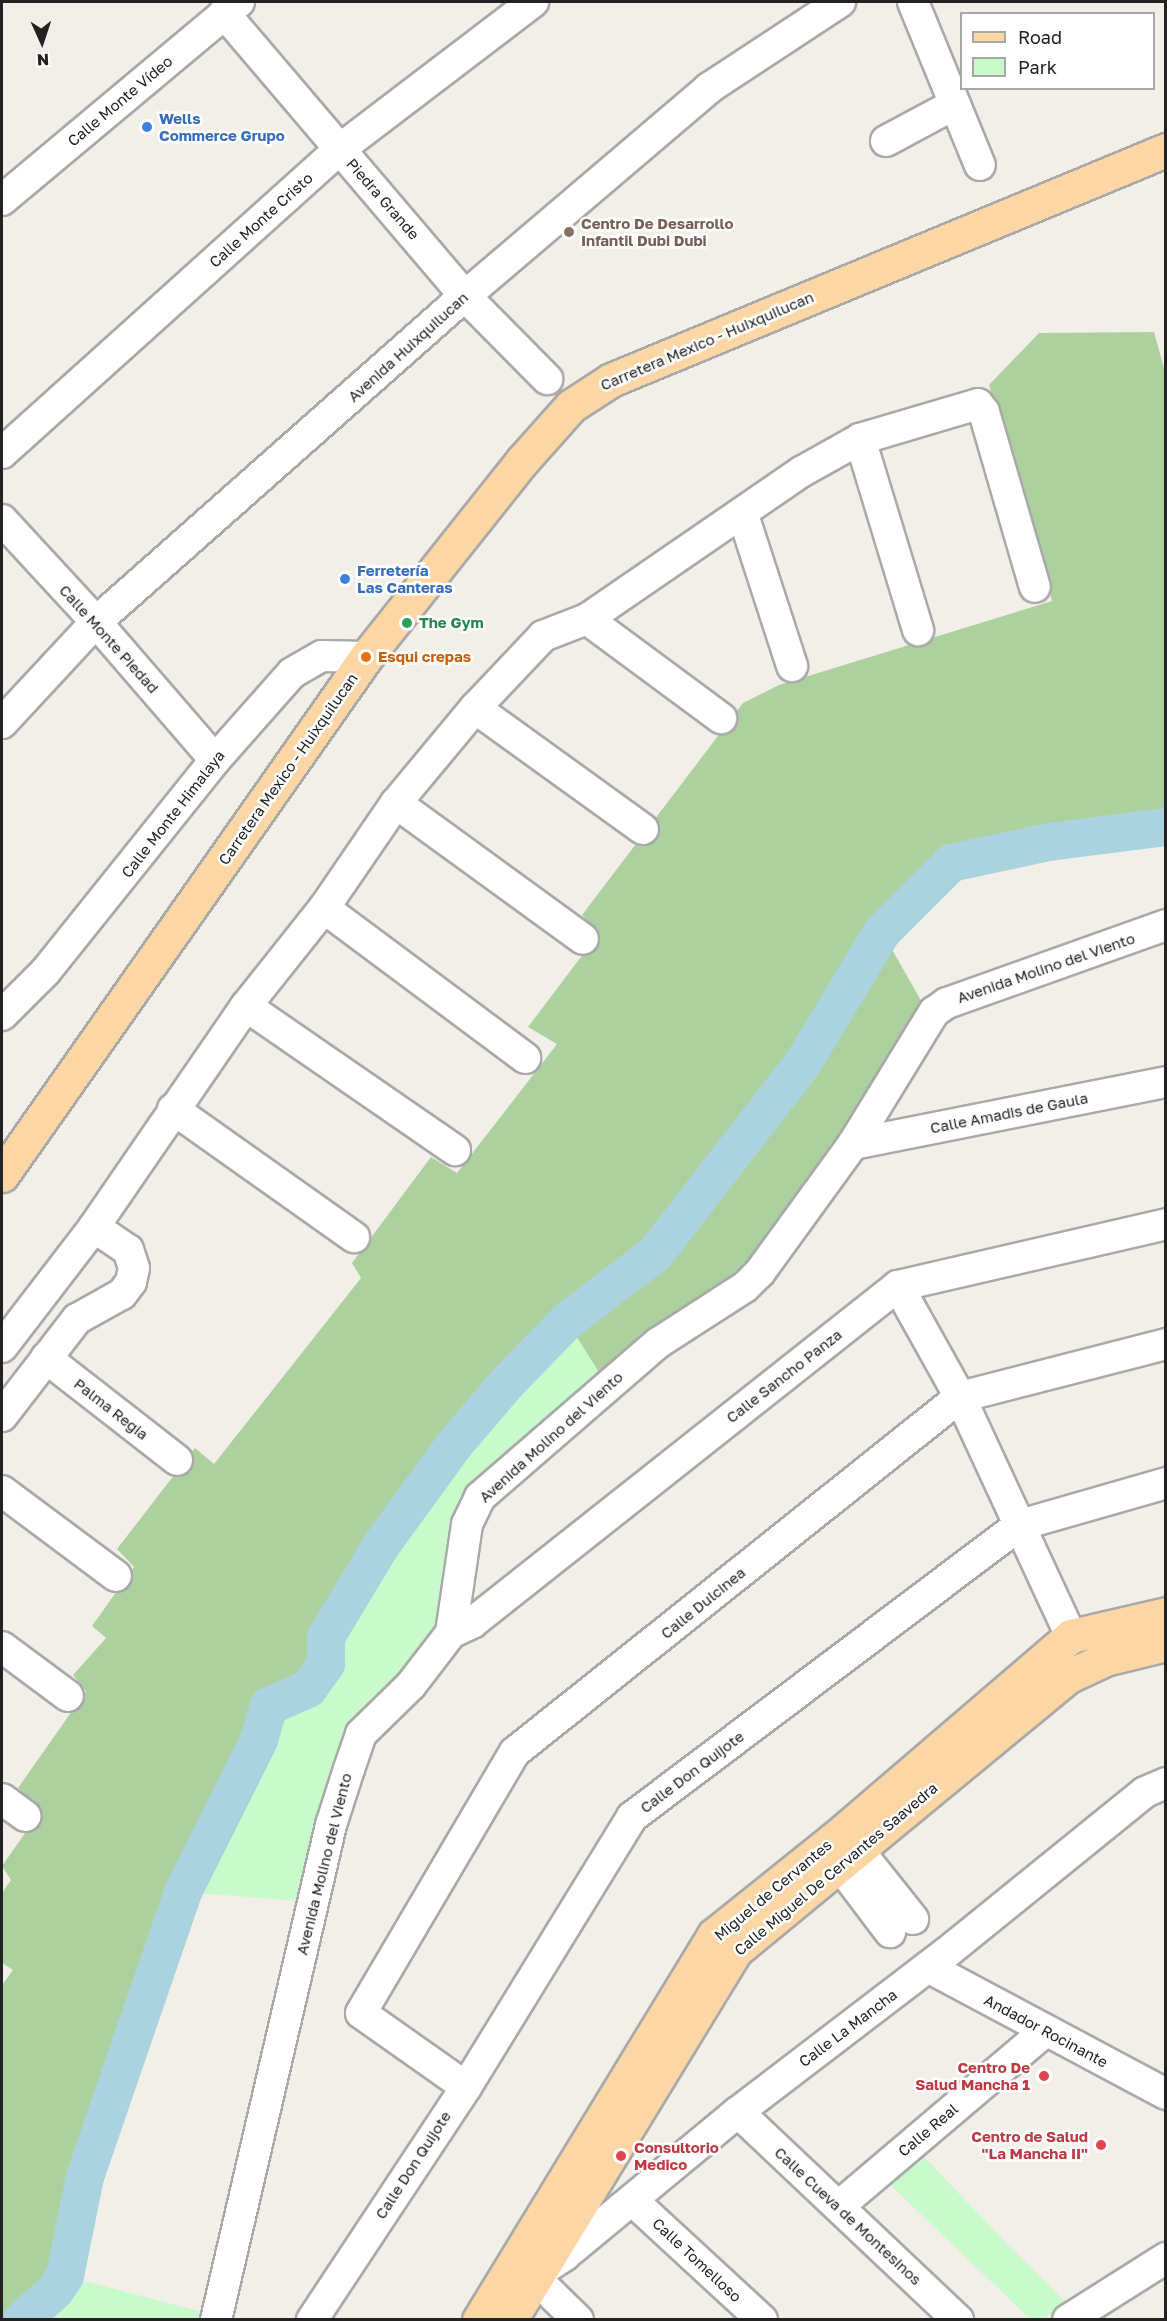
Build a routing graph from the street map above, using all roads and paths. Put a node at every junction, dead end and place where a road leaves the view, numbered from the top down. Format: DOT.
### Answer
graph roads {
  1 [pos="533,2"];
  2 [pos="840,2"];
  3 [pos="913,2"];
  4 [pos="232,7"];
  5 [pos="955,104"];
  6 [pos="886,141"];
  7 [pos="340,149"];
  8 [pos="1166,150"];
  9 [pos="980,165"];
  10 [pos="2,200"];
  11 [pos="465,296"];
  12 [pos="547,379"];
  13 [pos="860,439"];
  14 [pos="2,453"];
  15 [pos="743,515"];
  16 [pos="2,520"];
  17 [pos="1035,586"];
  18 [pos="587,619"];
  19 [pos="96,622"];
  20 [pos="918,630"];
  21 [pos="366,657"];
  22 [pos="792,666"];
  23 [pos="475,708"];
  24 [pos="721,718"];
  25 [pos="2,723"];
  26 [pos="215,760"];
  27 [pos="396,804"];
  28 [pos="643,829"];
  29 [pos="324,908"];
  30 [pos="1165,929"];
  31 [pos="583,939"];
  32 [pos="246,1006"];
  33 [pos="2,1015"];
  34 [pos="525,1058"];
  35 [pos="1166,1082"];
  36 [pos="173,1109"];
  37 [pos="853,1144"];
  38 [pos="455,1150"];
  39 [pos="2,1175"];
  40 [pos="1166,1224"];
  41 [pos="94,1227"];
  42 [pos="354,1237"];
  43 [pos="898,1286"];
  44 [pos="1166,1344"];
  45 [pos="2,1347"];
  46 [pos="46,1358"];
  47 [pos="960,1397"];
  48 [pos="2,1416"];
  49 [pos="177,1460"];
  50 [pos="1166,1484"];
  51 [pos="2,1491"];
  52 [pos="1020,1525"];
  53 [pos="116,1576"];
  54 [pos="1166,1614"];
  55 [pos="451,1633"];
  56 [pos="1071,1636"];
  57 [pos="1166,1644"];
  58 [pos="2,1647"];
  59 [pos="69,1696"];
  60 [pos="1166,1783"];
  61 [pos="849,1858"];
  62 [pos="901,1926"];
  63 [pos="928,1967"];
  64 [pos="1044,2032"];
  65 [pos="466,2087"];
  66 [pos="1166,2094"];
  67 [pos="738,2112"];
  68 [pos="632,2200"];
  69 [pos="839,2206"];
  70 [pos="1166,2258"];
  71 [pos="533,2276"];
  72 [pos="216,2319"];
  73 [pos="312,2319"];
  74 [pos="479,2319"];
  75 [pos="510,2319"];
  76 [pos="578,2319"];
  77 [pos="762,2319"];
  78 [pos="958,2319"];
  79 [pos="1068,2319"];
  1 -- 7 [label="street, Calle Monte Cristo"];
  2 -- 11 [label="street, Avenida Huixquilucan"];
  3 -- 5 [label="street"];
  4 -- 7 [label="street, Piedra Grande"];
  4 -- 10 [label="street, Calle Monte Vídeo"];
  5 -- 6 [label="street"];
  5 -- 9 [label="street"];
  7 -- 11 [label="street, Piedra Grande"];
  7 -- 14 [label="street, Calle Monte Cristo"];
  8 -- 21 [label="main road, Carretera Mexico - Huixquilucan"];
  11 -- 12 [label="street, Piedra Grande"];
  11 -- 19 [label="street, Avenida Huixquilucan"];
  13 -- 15 [label="street"];
  13 -- 17 [label="street"];
  13 -- 20 [label="street"];
  15 -- 18 [label="street"];
  15 -- 22 [label="street"];
  16 -- 19 [label="street, Calle Monte Piedad"];
  18 -- 23 [label="street"];
  18 -- 24 [label="street"];
  19 -- 25 [label="street, Avenida Huixquilucan"];
  19 -- 26 [label="street, Calle Monte Piedad"];
  21 -- 26 [label="street, Calle Monte Himalaya"];
  21 -- 39 [label="main road, Carretera Mexico - Huixquilucan"];
  23 -- 27 [label="street"];
  23 -- 28 [label="street"];
  26 -- 33 [label="street, Calle Monte Himalaya"];
  27 -- 29 [label="street"];
  27 -- 31 [label="street"];
  29 -- 32 [label="street"];
  29 -- 34 [label="street"];
  30 -- 37 [label="street, Avenida Molino del Viento"];
  32 -- 36 [label="street"];
  32 -- 38 [label="street"];
  35 -- 37 [label="street, Calle Amadis de Gaula"];
  36 -- 41 [label="street"];
  36 -- 42 [label="street"];
  37 -- 55 [label="street, Avenida Molino del Viento"];
  40 -- 43 [label="street, Calle Sancho Panza"];
  41 -- 45 [label="street"];
  41 -- 46 [label="street"];
  43 -- 47 [label="street"];
  43 -- 55 [label="street, Calle Sancho Panza"];
  44 -- 47 [label="street, Calle Dulcinea"];
  46 -- 48 [label="street"];
  46 -- 49 [label="street, Palma Regia"];
  47 -- 52 [label="street"];
  47 -- 65 [label="street, Calle Dulcinea"];
  50 -- 52 [label="street, Calle Don Quijote"];
  51 -- 53 [label="street"];
  52 -- 56 [label="street"];
  52 -- 65 [label="street, Calle Don Quijote"];
  54 -- 56 [label="main road, Miguel de Cervantes"];
  55 -- 72 [label="street, Avenida Molino del Viento"];
  56 -- 74 [label="main road, Miguel de Cervantes"];
  57 -- 61 [label="main road, Calle Miguel De Cervantes Saavedra"];
  58 -- 59 [label="street"];
  60 -- 63 [label="street, Calle La Mancha"];
  61 -- 62 [label="street"];
  61 -- 71 [label="main road, Calle Miguel De Cervantes Saavedra"];
  63 -- 64 [label="street, Andador Rocinante"];
  63 -- 67 [label="street, Calle La Mancha"];
  64 -- 66 [label="street, Andador Rocinante"];
  64 -- 69 [label="street, Calle Real"];
  65 -- 73 [label="street, Calle Don Quijote"];
  67 -- 68 [label="street, Calle La Mancha"];
  67 -- 69 [label="street, Calle Cueva de Montesinos"];
  68 -- 71 [label="street, Calle La Mancha"];
  68 -- 77 [label="street, Calle Tomelloso"];
  69 -- 78 [label="street, Calle Cueva de Montesinos"];
  70 -- 79 [label="street"];
  71 -- 75 [label="main road, Calle Miguel De Cervantes Saavedra"];
  71 -- 76 [label="street"];
}
